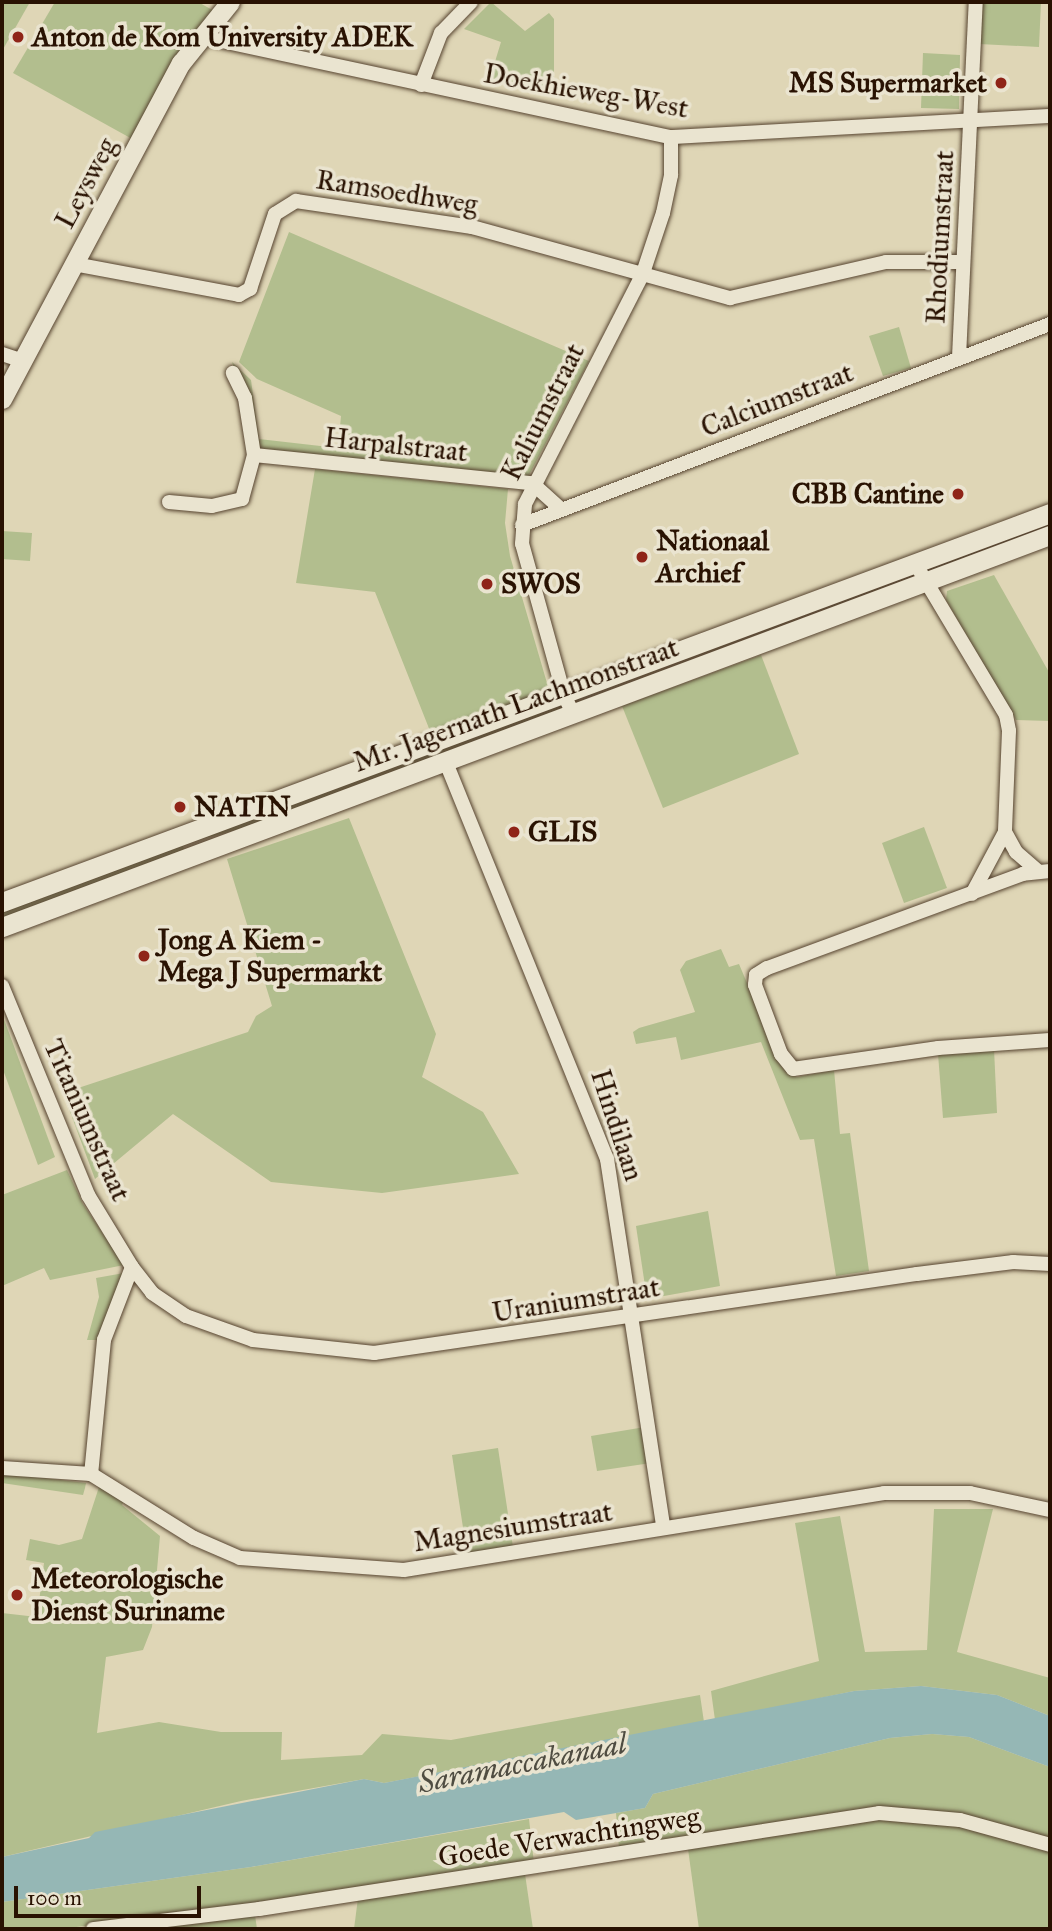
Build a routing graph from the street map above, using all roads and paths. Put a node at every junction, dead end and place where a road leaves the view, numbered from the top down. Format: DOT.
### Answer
graph roads {
  1 [pos="230,2"];
  2 [pos="471,2"];
  3 [pos="976,2"];
  4 [pos="202,37"];
  5 [pos="421,85"];
  6 [pos="1050,116"];
  7 [pos="971,118"];
  8 [pos="671,137"];
  9 [pos="963,262"];
  10 [pos="74,264"];
  11 [pos="643,273"];
  12 [pos="1050,324"];
  13 [pos="2,354"];
  14 [pos="959,357"];
  15 [pos="23,361"];
  16 [pos="233,373"];
  17 [pos="2,399"];
  18 [pos="254,455"];
  19 [pos="532,483"];
  20 [pos="169,502"];
  21 [pos="561,509"];
  22 [pos="1050,513"];
  23 [pos="523,525"];
  24 [pos="1050,535"];
  25 [pos="915,563"];
  26 [pos="924,583"];
  27 [pos="564,695"];
  28 [pos="574,715"];
  29 [pos="445,760"];
  30 [pos="1005,832"];
  31 [pos="1044,871"];
  32 [pos="971,896"];
  33 [pos="2,902"];
  34 [pos="2,927"];
  35 [pos="2,986"];
  36 [pos="1050,1040"];
  37 [pos="1050,1264"];
  38 [pos="132,1267"];
  39 [pos="632,1317"];
  40 [pos="2,1468"];
  41 [pos="91,1474"];
  42 [pos="1050,1510"];
  43 [pos="663,1527"];
  44 [pos="1050,1845"];
  45 [pos="93,1929"];
  1 -- 4 [label="main road, Leysweg"];
  2 -- 5 [label="street"];
  3 -- 7 [label="street, Rhodiumstraat"];
  4 -- 5 [label="street, Doekhieweg-West"];
  4 -- 10 [label="main road, Leysweg"];
  5 -- 8 [label="street, Doekhieweg-West"];
  6 -- 7 [label="street, Doekhieweg-West"];
  7 -- 8 [label="street, Doekhieweg-West"];
  7 -- 9 [label="street, Rhodiumstraat"];
  8 -- 11 [label="street, Kaliumstraat"];
  9 -- 11 [label="street, Ramsoedhweg"];
  9 -- 14 [label="street, Rhodiumstraat"];
  10 -- 11 [label="street, Ramsoedhweg"];
  10 -- 15 [label="main road, Leysweg"];
  11 -- 19 [label="street, Kaliumstraat"];
  12 -- 14 [label="street, Calciumstraat"];
  13 -- 15 [label="street"];
  14 -- 21 [label="street, Calciumstraat"];
  15 -- 17 [label="main road, Leysweg"];
  16 -- 18 [label="street"];
  18 -- 19 [label="street, Harpalstraat"];
  18 -- 20 [label="street"];
  19 -- 21 [label="street"];
  19 -- 23 [label="street, Kaliumstraat"];
  21 -- 23 [label="street, Calciumstraat"];
  22 -- 25 [label="main road, Mr. Jagernath Lachmonstraat"];
  23 -- 27 [label="street, Kaliumstraat"];
  24 -- 26 [label="main road, Mr. Jagernath Lachmonstraat"];
  25 -- 26 [label="street"];
  25 -- 27 [label="main road, Mr. Jagernath Lachmonstraat"];
  26 -- 28 [label="main road, Mr. Jagernath Lachmonstraat"];
  26 -- 30 [label="street"];
  27 -- 28 [label="street, Kaliumstraat"];
  27 -- 33 [label="main road, Mr. Jagernath Lachmonstraat"];
  28 -- 29 [label="main road, Mr. Jagernath Lachmonstraat"];
  29 -- 34 [label="main road, Mr. Jagernath Lachmonstraat"];
  29 -- 39 [label="street, Hindilaan"];
  30 -- 31 [label="street"];
  30 -- 32 [label="street"];
  31 -- 32 [label="street"];
  32 -- 36 [label="street"];
  35 -- 38 [label="street, Titaniumstraat"];
  37 -- 39 [label="street, Uraniumstraat"];
  38 -- 39 [label="street, Uraniumstraat"];
  38 -- 41 [label="street"];
  39 -- 43 [label="street, Hindilaan"];
  40 -- 41 [label="street, Magnesiumstraat"];
  41 -- 43 [label="street, Magnesiumstraat"];
  42 -- 43 [label="street, Magnesiumstraat"];
  44 -- 45 [label="street, Goede Verwachtingweg"];
}
